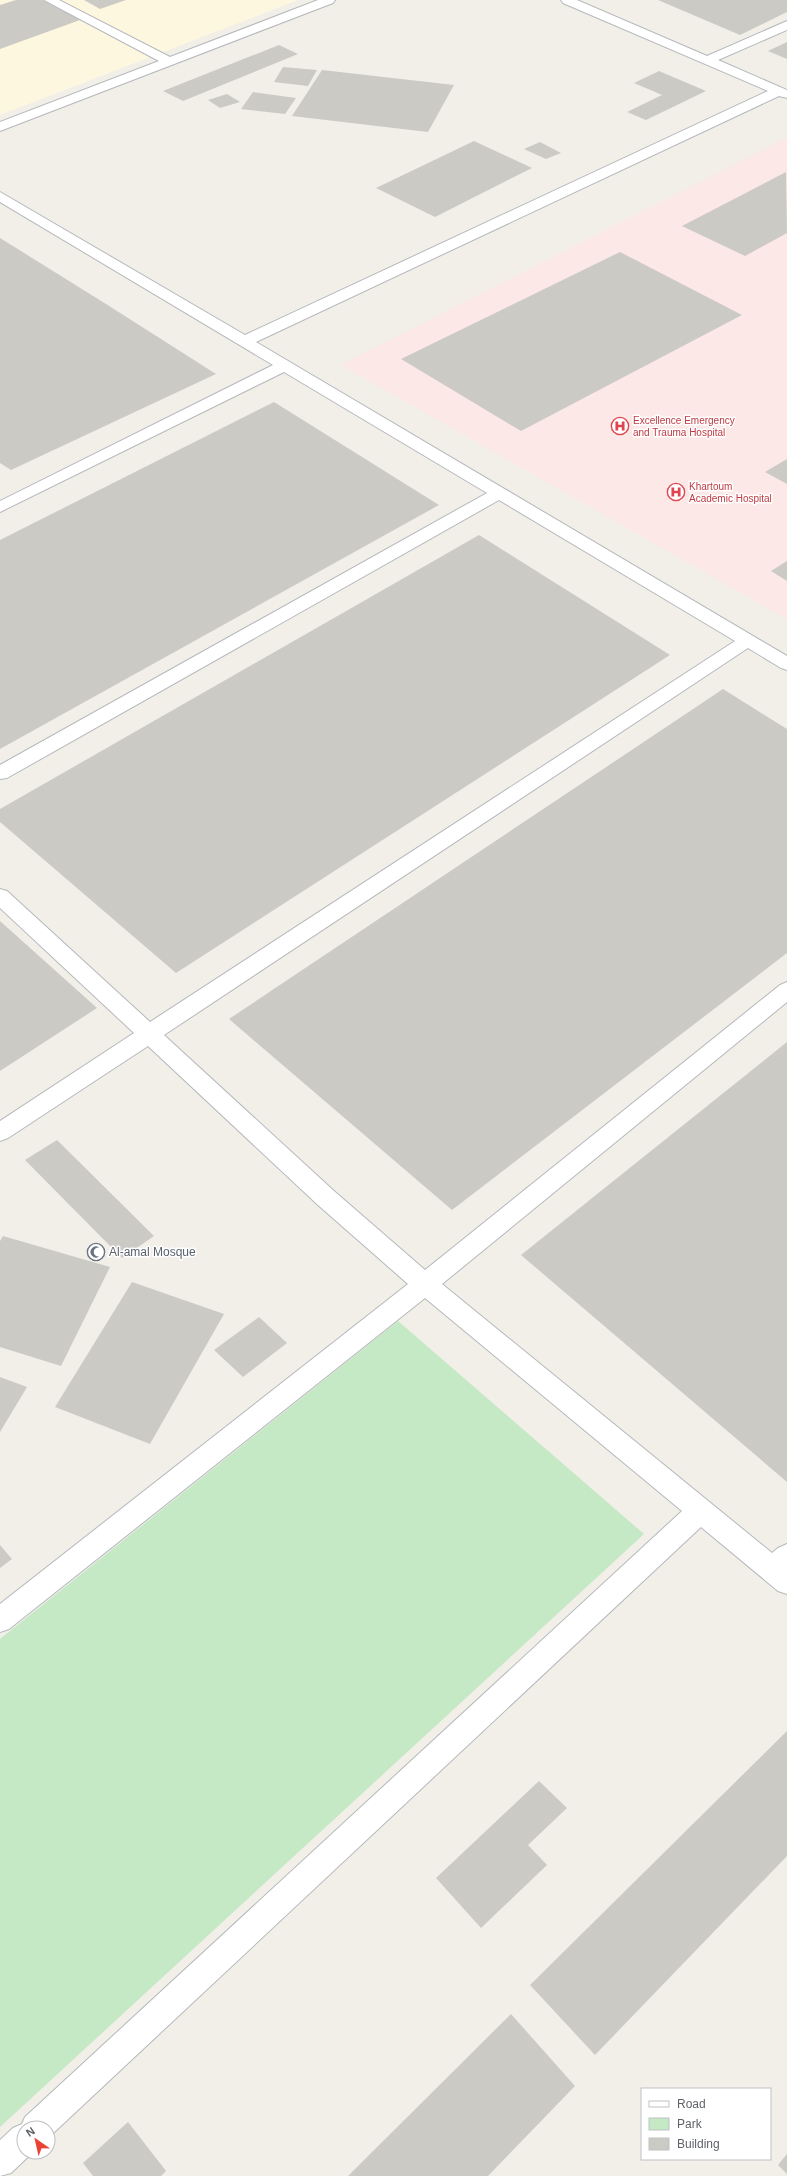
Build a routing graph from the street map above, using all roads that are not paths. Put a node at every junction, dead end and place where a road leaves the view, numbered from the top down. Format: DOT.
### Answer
graph roads {
  1 [pos="50,0"];
  2 [pos="329,0"];
  3 [pos="567,0"];
  4 [pos="787,25"];
  5 [pos="708,60"];
  6 [pos="169,61"];
  7 [pos="783,93"];
  8 [pos="0,126"];
  9 [pos="0,196"];
  10 [pos="246,341"];
  11 [pos="286,365"];
  12 [pos="500,492"];
  13 [pos="1,505"];
  14 [pos="748,640"];
  15 [pos="787,664"];
  16 [pos="0,773"];
  17 [pos="0,896"];
  18 [pos="787,990"];
  19 [pos="147,1035"];
  20 [pos="0,1132"];
  21 [pos="425,1284"];
  22 [pos="702,1510"];
  23 [pos="782,1569"];
  24 [pos="0,1620"];
  25 [pos="45,2120"];
  26 [pos="16,2147"];
  27 [pos="0,2162"];
  1 -- 6 [label="street"];
  2 -- 6 [label="street"];
  3 -- 5 [label="street"];
  4 -- 5 [label="street"];
  5 -- 7 [label="street"];
  6 -- 8 [label="street"];
  7 -- 10 [label="street"];
  9 -- 10 [label="street"];
  10 -- 11 [label="street"];
  11 -- 12 [label="street"];
  11 -- 13 [label="street"];
  12 -- 14 [label="street"];
  12 -- 16 [label="street"];
  14 -- 15 [label="street"];
  14 -- 19 [label="street"];
  17 -- 19 [label="street"];
  18 -- 21 [label="street"];
  19 -- 20 [label="street"];
  19 -- 21 [label="street"];
  21 -- 22 [label="street"];
  21 -- 24 [label="street"];
  22 -- 23 [label="street"];
  22 -- 25 [label="street"];
  26 -- 27 [label="street"];
}
